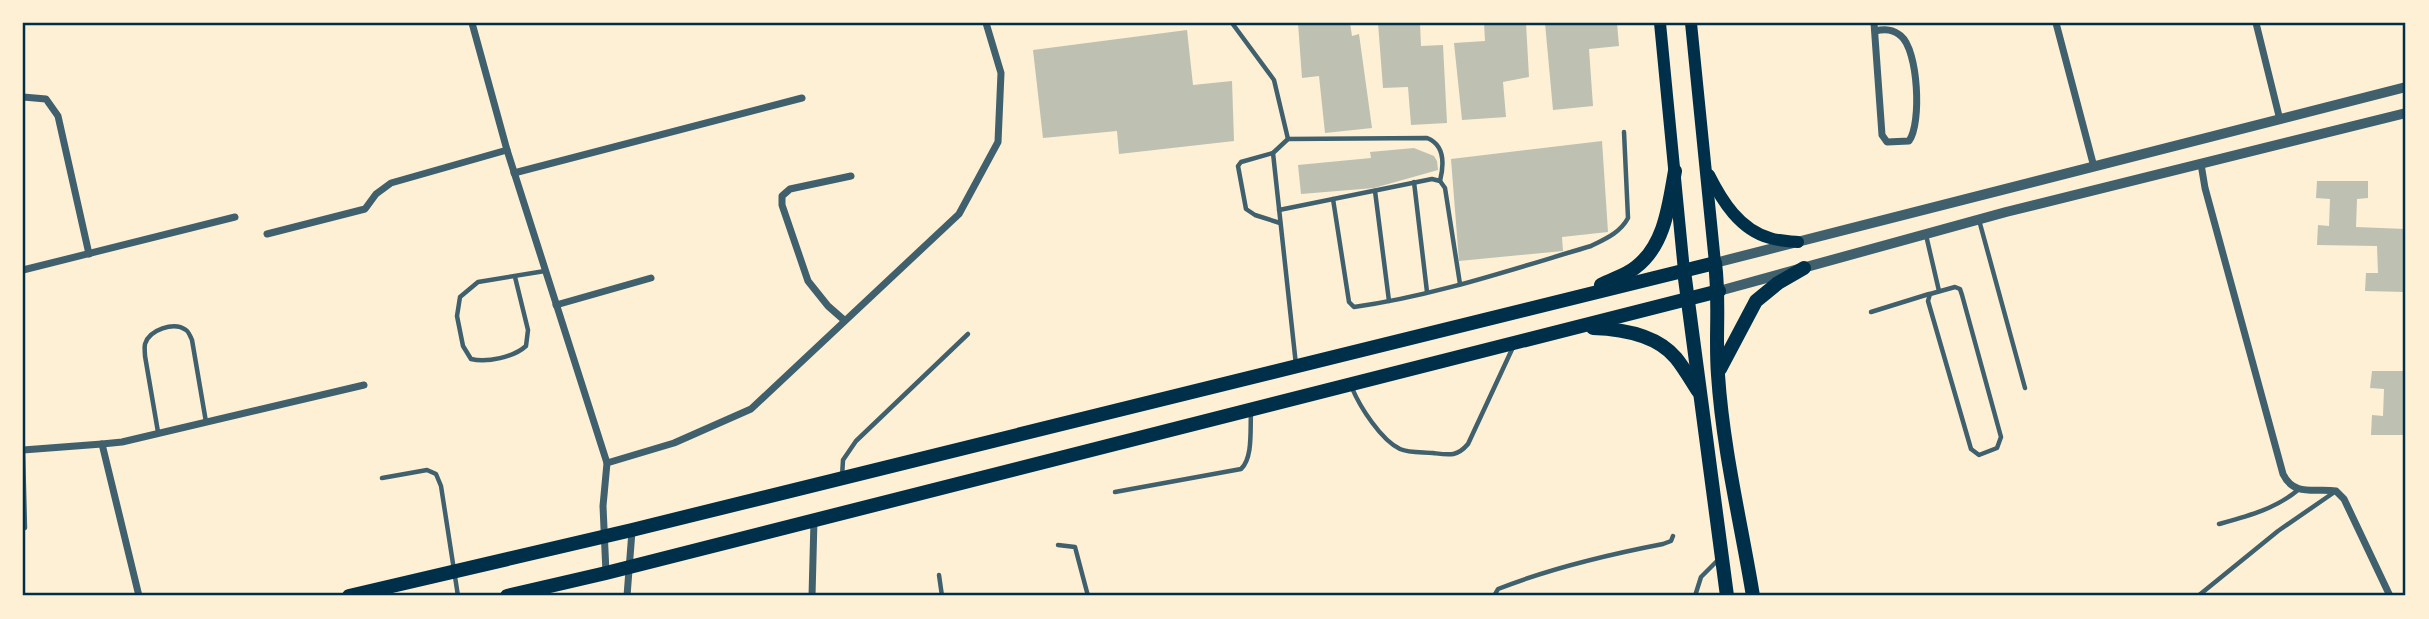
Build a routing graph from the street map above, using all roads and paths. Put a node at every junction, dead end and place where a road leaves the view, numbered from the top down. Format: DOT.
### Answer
graph roads {
  1 [pos="472,23"];
  2 [pos="986,23"];
  3 [pos="1232,23"];
  4 [pos="1660,23"];
  5 [pos="1691,23"];
  6 [pos="2056,23"];
  7 [pos="2256,23"];
  8 [pos="1875,27"];
  9 [pos="2406,87"];
  10 [pos="23,97"];
  11 [pos="802,98"];
  12 [pos="2406,113"];
  13 [pos="2280,120"];
  14 [pos="1623,132"];
  15 [pos="1288,139"];
  16 [pos="507,150"];
  17 [pos="1273,153"];
  18 [pos="2201,163"];
  19 [pos="1706,167"];
  20 [pos="2094,167"];
  21 [pos="1675,171"];
  22 [pos="514,173"];
  23 [pos="851,176"];
  24 [pos="1440,181"];
  25 [pos="1415,182"];
  26 [pos="1375,191"];
  27 [pos="1333,199"];
  28 [pos="1279,210"];
  29 [pos="235,217"];
  30 [pos="1979,220"];
  31 [pos="1280,223"];
  32 [pos="267,234"];
  33 [pos="1926,234"];
  34 [pos="1798,242"];
  35 [pos="89,254"];
  36 [pos="1715,263"];
  37 [pos="1804,268"];
  38 [pos="23,270"];
  39 [pos="545,271"];
  40 [pos="1684,271"];
  41 [pos="515,277"];
  42 [pos="651,278"];
  43 [pos="1460,284"];
  44 [pos="1719,291"];
  45 [pos="1939,291"];
  46 [pos="1427,292"];
  47 [pos="1930,293"];
  48 [pos="1576,297"];
  49 [pos="1687,299"];
  50 [pos="1389,301"];
  51 [pos="556,305"];
  52 [pos="1871,312"];
  53 [pos="844,320"];
  54 [pos="1578,327"];
  55 [pos="968,334"];
  56 [pos="1515,343"];
  57 [pos="1296,366"];
  58 [pos="1718,373"];
  59 [pos="1351,384"];
  60 [pos="364,385"];
  61 [pos="2025,387"];
  62 [pos="1700,393"];
  63 [pos="1251,409"];
  64 [pos="206,422"];
  65 [pos="158,432"];
  66 [pos="102,444"];
  67 [pos="23,450"];
  68 [pos="607,463"];
  69 [pos="382,478"];
  70 [pos="842,478"];
  71 [pos="2298,490"];
  72 [pos="2336,491"];
  73 [pos="1115,492"];
  74 [pos="814,520"];
  75 [pos="2219,524"];
  76 [pos="25,528"];
  77 [pos="632,530"];
  78 [pos="604,535"];
  79 [pos="1673,537"];
  80 [pos="1058,545"];
  81 [pos="1721,557"];
  82 [pos="631,566"];
  83 [pos="455,571"];
  84 [pos="606,573"];
  85 [pos="939,575"];
  86 [pos="139,596"];
  87 [pos="349,596"];
  88 [pos="458,596"];
  89 [pos="507,596"];
  90 [pos="627,596"];
  91 [pos="812,596"];
  92 [pos="942,596"];
  93 [pos="1088,596"];
  94 [pos="1494,596"];
  95 [pos="1695,596"];
  96 [pos="1727,596"];
  97 [pos="1754,596"];
  98 [pos="2198,596"];
  99 [pos="2390,596"];
  1 -- 16 [label="street"];
  2 -- 53 [label="street"];
  3 -- 15 [label="lane"];
  4 -- 21 [label="main road"];
  5 -- 19 [label="main road"];
  6 -- 20 [label="street"];
  7 -- 13 [label="street"];
  8 -- 8 [label="street"];
  9 -- 13 [label="street"];
  10 -- 35 [label="street"];
  11 -- 22 [label="street"];
  12 -- 18 [label="street"];
  13 -- 20 [label="street"];
  14 -- 43 [label="lane"];
  15 -- 17 [label="lane"];
  15 -- 24 [label="lane"];
  16 -- 22 [label="street"];
  16 -- 32 [label="street"];
  17 -- 28 [label="lane"];
  17 -- 31 [label="lane"];
  18 -- 30 [label="street"];
  18 -- 71 [label="street"];
  19 -- 34 [label="main road"];
  19 -- 36 [label="main road"];
  20 -- 34 [label="street"];
  21 -- 40 [label="main road"];
  21 -- 48 [label="highway"];
  22 -- 39 [label="street"];
  23 -- 53 [label="street"];
  24 -- 25 [label="lane"];
  24 -- 43 [label="lane"];
  25 -- 26 [label="lane"];
  25 -- 46 [label="lane"];
  26 -- 27 [label="lane"];
  26 -- 50 [label="lane"];
  27 -- 28 [label="lane"];
  27 -- 50 [label="lane"];
  28 -- 31 [label="lane"];
  29 -- 35 [label="street"];
  30 -- 33 [label="street"];
  30 -- 61 [label="lane"];
  31 -- 57 [label="lane"];
  33 -- 37 [label="street"];
  33 -- 45 [label="lane"];
  34 -- 36 [label="street"];
  35 -- 38 [label="street"];
  36 -- 40 [label="highway"];
  36 -- 44 [label="highway"];
  37 -- 44 [label="street"];
  37 -- 58 [label="highway"];
  39 -- 41 [label="lane"];
  39 -- 51 [label="street"];
  40 -- 48 [label="highway"];
  40 -- 49 [label="highway"];
  41 -- 41 [label="lane"];
  42 -- 51 [label="street"];
  43 -- 46 [label="lane"];
  44 -- 49 [label="highway"];
  44 -- 58 [label="highway"];
  45 -- 47 [label="lane"];
  45 -- 47 [label="lane"];
  46 -- 50 [label="lane"];
  47 -- 52 [label="lane"];
  48 -- 57 [label="highway"];
  49 -- 54 [label="highway"];
  49 -- 62 [label="highway"];
  51 -- 68 [label="street"];
  53 -- 68 [label="street"];
  54 -- 56 [label="highway"];
  54 -- 62 [label="highway"];
  55 -- 70 [label="lane"];
  56 -- 59 [label="highway"];
  56 -- 59 [label="lane"];
  57 -- 70 [label="highway"];
  58 -- 97 [label="highway"];
  59 -- 63 [label="highway"];
  60 -- 64 [label="street"];
  62 -- 81 [label="highway"];
  63 -- 73 [label="lane"];
  63 -- 74 [label="highway"];
  64 -- 65 [label="street"];
  64 -- 65 [label="lane"];
  65 -- 66 [label="street"];
  66 -- 67 [label="street"];
  66 -- 86 [label="street"];
  67 -- 76 [label="lane"];
  68 -- 78 [label="street"];
  69 -- 83 [label="lane"];
  70 -- 77 [label="highway"];
  71 -- 72 [label="street"];
  71 -- 75 [label="lane"];
  72 -- 98 [label="lane"];
  72 -- 99 [label="street"];
  74 -- 82 [label="highway"];
  74 -- 91 [label="street"];
  77 -- 78 [label="highway"];
  77 -- 82 [label="street"];
  78 -- 83 [label="highway"];
  78 -- 84 [label="street"];
  79 -- 94 [label="lane"];
  80 -- 93 [label="lane"];
  81 -- 95 [label="lane"];
  81 -- 96 [label="highway"];
  82 -- 84 [label="highway"];
  82 -- 90 [label="street"];
  83 -- 87 [label="highway"];
  83 -- 88 [label="lane"];
  84 -- 89 [label="highway"];
  85 -- 92 [label="lane"];
}
